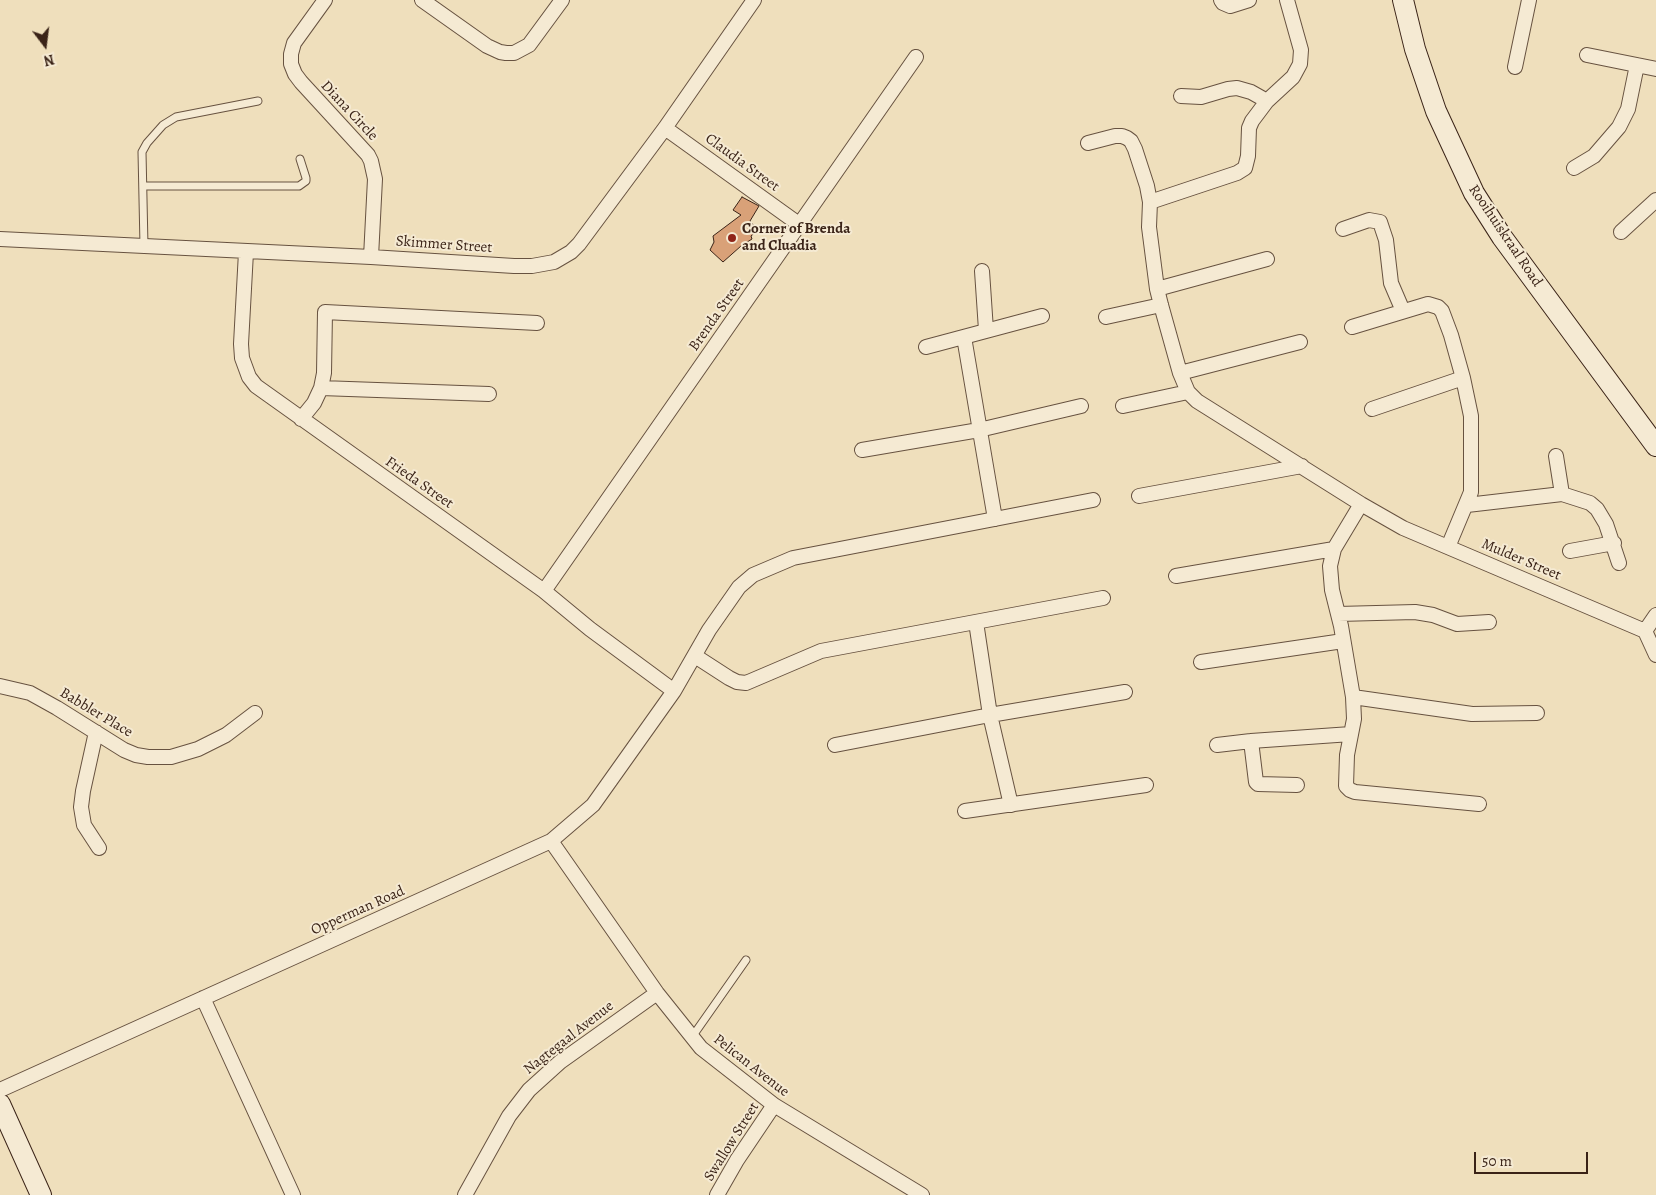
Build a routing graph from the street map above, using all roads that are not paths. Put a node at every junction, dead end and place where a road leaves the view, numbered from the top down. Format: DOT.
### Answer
graph roads {
  1 [pos="325,0"];
  2 [pos="422,0"];
  3 [pos="562,0"];
  4 [pos="754,0"];
  5 [pos="1221,0"];
  6 [pos="1249,0"];
  7 [pos="1287,0"];
  8 [pos="1403,0"];
  9 [pos="1529,0"];
  10 [pos="1588,55"];
  11 [pos="916,56"];
  12 [pos="1638,65"];
  13 [pos="1515,67"];
  14 [pos="1656,69"];
  15 [pos="1180,96"];
  16 [pos="258,101"];
  17 [pos="1267,101"];
  18 [pos="665,128"];
  19 [pos="1088,143"];
  20 [pos="300,159"];
  21 [pos="1574,168"];
  22 [pos="143,186"];
  23 [pos="1656,200"];
  24 [pos="1150,202"];
  25 [pos="800,225"];
  26 [pos="1343,230"];
  27 [pos="1621,232"];
  28 [pos="0,239"];
  29 [pos="144,246"];
  30 [pos="246,252"];
  31 [pos="371,257"];
  32 [pos="1267,259"];
  33 [pos="982,271"];
  34 [pos="1156,289"];
  35 [pos="1160,305"];
  36 [pos="1403,311"];
  37 [pos="1042,316"];
  38 [pos="1106,317"];
  39 [pos="537,323"];
  40 [pos="1352,328"];
  41 [pos="986,330"];
  42 [pos="964,336"];
  43 [pos="1300,342"];
  44 [pos="926,347"];
  45 [pos="1180,372"];
  46 [pos="1463,378"];
  47 [pos="321,388"];
  48 [pos="1188,392"];
  49 [pos="489,394"];
  50 [pos="1081,406"];
  51 [pos="1123,406"];
  52 [pos="1372,409"];
  53 [pos="301,419"];
  54 [pos="978,430"];
  55 [pos="1656,446"];
  56 [pos="862,450"];
  57 [pos="1556,456"];
  58 [pos="1302,466"];
  59 [pos="1562,494"];
  60 [pos="1139,496"];
  61 [pos="1093,500"];
  62 [pos="1361,504"];
  63 [pos="1467,505"];
  64 [pos="994,519"];
  65 [pos="1614,543"];
  66 [pos="1448,547"];
  67 [pos="1334,549"];
  68 [pos="1570,551"];
  69 [pos="1620,563"];
  70 [pos="1176,576"];
  71 [pos="544,591"];
  72 [pos="1103,598"];
  73 [pos="1338,614"];
  74 [pos="1656,615"];
  75 [pos="976,622"];
  76 [pos="1489,622"];
  77 [pos="1645,631"];
  78 [pos="1343,641"];
  79 [pos="1656,655"];
  80 [pos="694,656"];
  81 [pos="1201,662"];
  82 [pos="0,686"];
  83 [pos="674,691"];
  84 [pos="1125,692"];
  85 [pos="1353,698"];
  86 [pos="255,713"];
  87 [pos="1537,713"];
  88 [pos="990,715"];
  89 [pos="96,732"];
  90 [pos="1350,734"];
  91 [pos="1251,741"];
  92 [pos="835,745"];
  93 [pos="1217,745"];
  94 [pos="1146,785"];
  95 [pos="1297,786"];
  96 [pos="1479,804"];
  97 [pos="1011,805"];
  98 [pos="965,811"];
  99 [pos="551,842"];
  100 [pos="99,848"];
  101 [pos="746,960"];
  102 [pos="657,994"];
  103 [pos="203,998"];
  104 [pos="692,1037"];
  105 [pos="0,1090"];
  106 [pos="0,1104"];
  107 [pos="774,1106"];
  108 [pos="41,1195"];
  109 [pos="293,1195"];
  110 [pos="464,1195"];
  111 [pos="717,1195"];
  112 [pos="922,1195"];
  1 -- 31 [label="street, Diana Circle"];
  2 -- 3 [label="street"];
  4 -- 18 [label="street, Skimmer Street"];
  5 -- 6 [label="street"];
  7 -- 17 [label="street"];
  8 -- 55 [label="main road, Rooihuiskraal Road"];
  9 -- 13 [label="street"];
  10 -- 12 [label="street"];
  11 -- 25 [label="street, Brenda Street"];
  12 -- 14 [label="street"];
  12 -- 21 [label="street"];
  15 -- 17 [label="street"];
  16 -- 22 [label="lane"];
  17 -- 24 [label="street"];
  18 -- 25 [label="street, Claudia Street"];
  18 -- 31 [label="street, Skimmer Street"];
  19 -- 24 [label="street"];
  20 -- 22 [label="lane"];
  22 -- 29 [label="lane"];
  23 -- 27 [label="street"];
  24 -- 34 [label="street"];
  25 -- 71 [label="street, Brenda Street"];
  26 -- 36 [label="street"];
  28 -- 29 [label="street, Skimmer Street"];
  29 -- 30 [label="street, Skimmer Street"];
  30 -- 31 [label="street, Skimmer Street"];
  30 -- 53 [label="street, Frieda Street"];
  32 -- 34 [label="street"];
  33 -- 41 [label="street"];
  34 -- 35 [label="street"];
  35 -- 38 [label="street"];
  35 -- 45 [label="street"];
  36 -- 40 [label="street"];
  36 -- 46 [label="street"];
  37 -- 41 [label="street"];
  39 -- 47 [label="street"];
  41 -- 42 [label="street"];
  42 -- 44 [label="street"];
  42 -- 54 [label="street"];
  43 -- 45 [label="street"];
  45 -- 48 [label="street"];
  46 -- 52 [label="street"];
  46 -- 63 [label="street"];
  47 -- 49 [label="street"];
  47 -- 53 [label="street"];
  48 -- 51 [label="street"];
  48 -- 58 [label="street, Mulder Street"];
  50 -- 54 [label="street"];
  53 -- 71 [label="street, Frieda Street"];
  54 -- 56 [label="street"];
  54 -- 64 [label="street"];
  57 -- 59 [label="street"];
  58 -- 60 [label="street"];
  58 -- 62 [label="street, Mulder Street"];
  59 -- 63 [label="street"];
  59 -- 65 [label="street"];
  61 -- 64 [label="street, Opperman Road"];
  62 -- 66 [label="street, Mulder Street"];
  62 -- 67 [label="street"];
  63 -- 66 [label="street"];
  64 -- 80 [label="street, Opperman Road"];
  65 -- 68 [label="street"];
  65 -- 69 [label="street"];
  66 -- 77 [label="street, Mulder Street"];
  67 -- 70 [label="street"];
  67 -- 73 [label="street"];
  71 -- 83 [label="street, Frieda Street"];
  72 -- 75 [label="street"];
  73 -- 76 [label="street"];
  73 -- 78 [label="street"];
  74 -- 77 [label="street"];
  75 -- 80 [label="street"];
  75 -- 88 [label="street"];
  77 -- 79 [label="street"];
  78 -- 81 [label="street"];
  78 -- 85 [label="street"];
  80 -- 83 [label="street, Opperman Road"];
  82 -- 89 [label="street, Babbler Place"];
  83 -- 99 [label="street, Opperman Road"];
  84 -- 88 [label="street"];
  85 -- 87 [label="street"];
  85 -- 90 [label="street"];
  86 -- 89 [label="street, Babbler Place"];
  88 -- 92 [label="street"];
  88 -- 97 [label="street"];
  89 -- 100 [label="street"];
  90 -- 91 [label="street"];
  90 -- 96 [label="street"];
  91 -- 93 [label="street"];
  91 -- 95 [label="street"];
  94 -- 97 [label="street"];
  97 -- 98 [label="street"];
  99 -- 102 [label="street, Pelican Avenue"];
  99 -- 103 [label="street, Opperman Road"];
  101 -- 104 [label="lane"];
  102 -- 104 [label="street, Pelican Avenue"];
  102 -- 110 [label="street, Nagtegaal Avenue"];
  103 -- 105 [label="street, Opperman Road"];
  103 -- 109 [label="street"];
  104 -- 107 [label="street, Pelican Avenue"];
  106 -- 108 [label="main road"];
  107 -- 111 [label="street, Swallow Street"];
  107 -- 112 [label="street, Pelican Avenue"];
}
